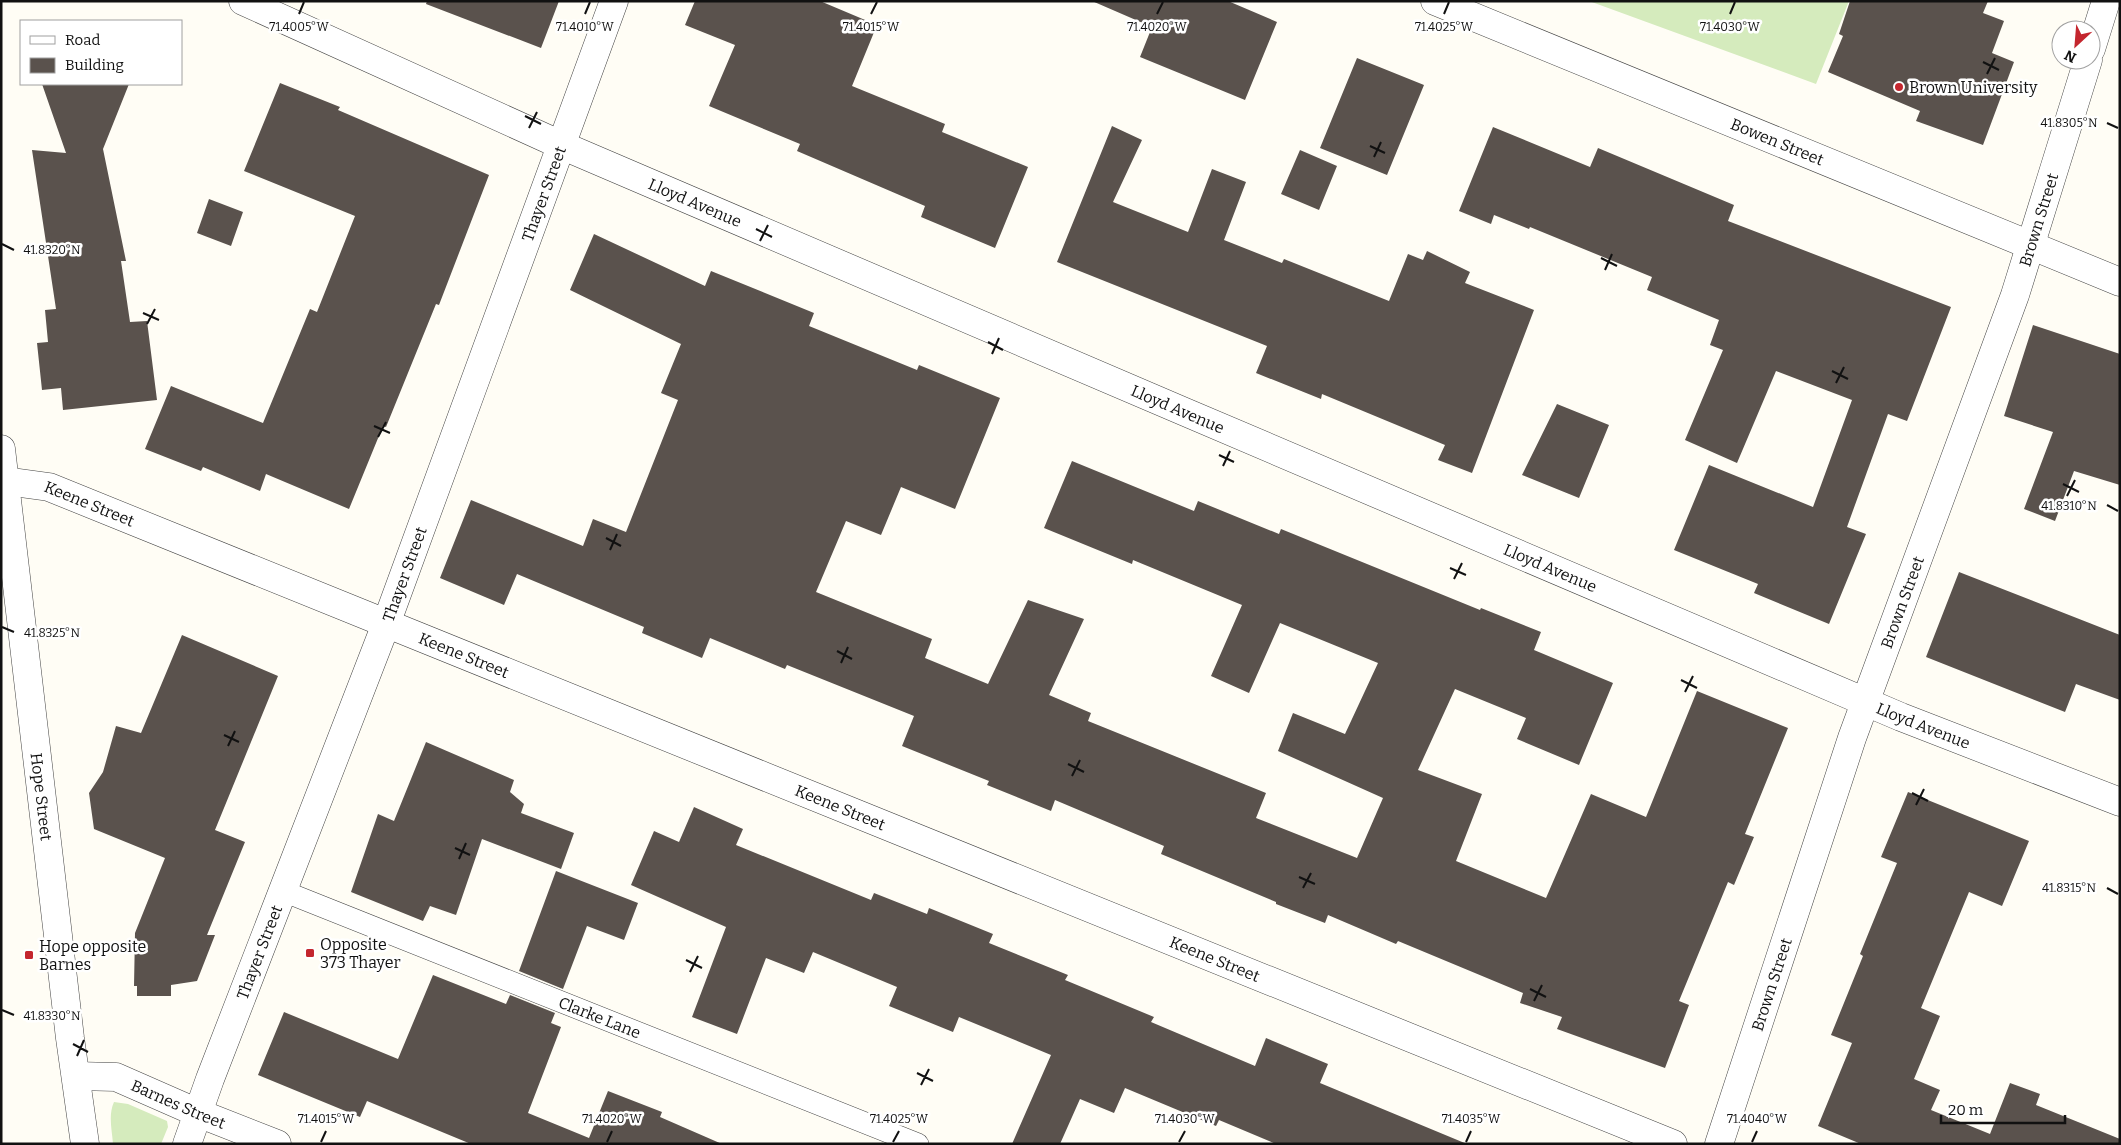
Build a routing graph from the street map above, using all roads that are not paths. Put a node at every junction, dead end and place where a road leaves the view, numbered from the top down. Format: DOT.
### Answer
graph roads {
  1 [pos="243,1"];
  2 [pos="614,1"];
  3 [pos="1435,1"];
  4 [pos="2106,1"];
  5 [pos="2100,20"];
  6 [pos="2085,70"];
  7 [pos="561,145"];
  8 [pos="2031,247"];
  9 [pos="2120,282"];
  10 [pos="1,449"];
  11 [pos="5,481"];
  12 [pos="386,624"];
  13 [pos="1865,702"];
  14 [pos="2120,802"];
  15 [pos="283,892"];
  16 [pos="76,1076"];
  17 [pos="198,1113"];
  18 [pos="86,1144"];
  19 [pos="187,1144"];
  20 [pos="277,1144"];
  21 [pos="918,1144"];
  22 [pos="1673,1144"];
  23 [pos="1719,1144"];
  1 -- 7 [label="street, Lloyd Avenue"];
  2 -- 7 [label="street, Thayer Street"];
  3 -- 8 [label="street, Bowen Street"];
  4 -- 5 [label="street"];
  6 -- 8 [label="street, Brown Street"];
  7 -- 12 [label="street, Thayer Street"];
  7 -- 13 [label="street, Lloyd Avenue"];
  8 -- 9 [label="street, Bowen Street"];
  8 -- 13 [label="street, Brown Street"];
  10 -- 11 [label="street, Hope Street"];
  11 -- 12 [label="street, Keene Street"];
  11 -- 16 [label="street, Hope Street"];
  12 -- 15 [label="street, Thayer Street"];
  12 -- 22 [label="street, Keene Street"];
  13 -- 14 [label="street, Lloyd Avenue"];
  13 -- 23 [label="street, Brown Street"];
  15 -- 17 [label="street, Thayer Street"];
  15 -- 21 [label="lane, Clarke Lane"];
  16 -- 17 [label="street, Barnes Street"];
  16 -- 18 [label="street, Hope Street"];
  17 -- 19 [label="street, Thayer Street"];
  17 -- 20 [label="street, Barnes Street"];
}
